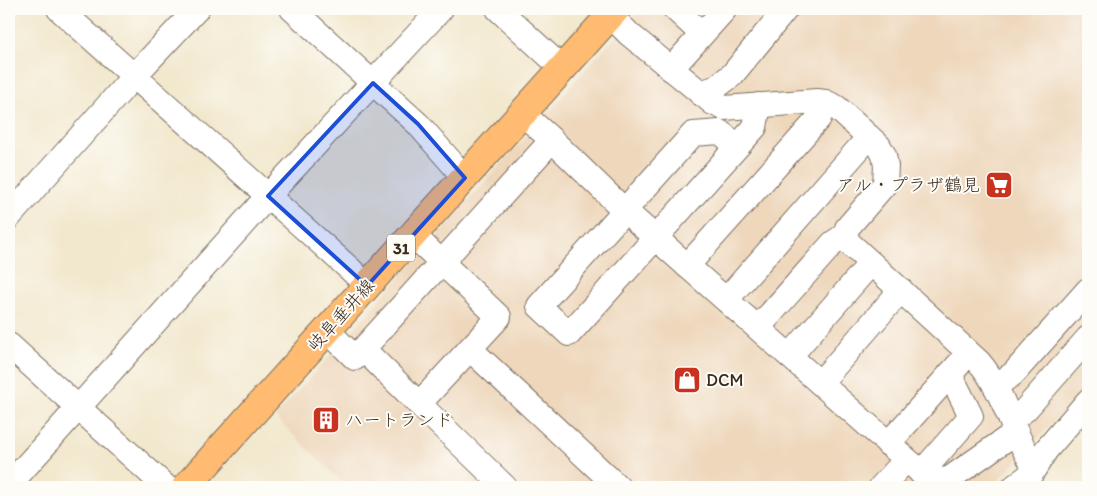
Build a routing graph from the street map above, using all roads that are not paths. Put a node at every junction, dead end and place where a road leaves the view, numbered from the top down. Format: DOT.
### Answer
graph roads {
  1 [pos="59,9"];
  2 [pos="197,9"];
  3 [pos="292,9"];
  4 [pos="441,9"];
  5 [pos="498,9"];
  6 [pos="675,9"];
  7 [pos="725,9"];
  8 [pos="786,9"];
  9 [pos="613,12"];
  10 [pos="702,34"];
  11 [pos="562,68"];
  12 [pos="671,69"];
  13 [pos="134,76"];
  14 [pos="373,83"];
  15 [pos="700,93"];
  16 [pos="825,102"];
  17 [pos="760,105"];
  18 [pos="522,113"];
  19 [pos="869,137"];
  20 [pos="552,140"];
  21 [pos="737,146"];
  22 [pos="464,178"];
  23 [pos="268,196"];
  24 [pos="624,210"];
  25 [pos="9,217"];
  26 [pos="414,235"];
  27 [pos="845,235"];
  28 [pos="655,238"];
  29 [pos="442,263"];
  30 [pos="871,263"];
  31 [pos="687,266"];
  32 [pos="366,286"];
  33 [pos="902,290"];
  34 [pos="1088,290"];
  35 [pos="726,300"];
  36 [pos="758,328"];
  37 [pos="327,330"];
  38 [pos="1088,338"];
  39 [pos="9,346"];
  40 [pos="363,349"];
  41 [pos="470,349"];
  42 [pos="969,352"];
  43 [pos="790,356"];
  44 [pos="950,374"];
  45 [pos="820,384"];
  46 [pos="995,386"];
  47 [pos="1088,401"];
  48 [pos="419,404"];
  49 [pos="78,409"];
  50 [pos="1014,426"];
  51 [pos="888,444"];
  52 [pos="914,466"];
  53 [pos="1029,479"];
  54 [pos="9,485"];
  55 [pos="166,487"];
  56 [pos="186,487"];
  57 [pos="505,487"];
  58 [pos="618,487"];
  59 [pos="881,487"];
  1 -- 13 [label="street"];
  2 -- 13 [label="street"];
  3 -- 14 [label="street"];
  4 -- 14 [label="street"];
  5 -- 11 [label="street"];
  6 -- 10 [label="street"];
  7 -- 10 [label="street"];
  8 -- 15 [label="street"];
  9 -- 11 [label="main road, 岐阜垂井線 / 31"];
  9 -- 12 [label="street"];
  10 -- 12 [label="street"];
  11 -- 18 [label="main road, 岐阜垂井線 / 31"];
  12 -- 15 [label="street"];
  13 -- 23 [label="street"];
  13 -- 25 [label="street"];
  14 -- 22 [label="street"];
  14 -- 23 [label="street"];
  15 -- 17 [label="street"];
  16 -- 17 [label="street"];
  16 -- 19 [label="street"];
  16 -- 31 [label="street"];
  17 -- 21 [label="street"];
  18 -- 20 [label="street"];
  18 -- 22 [label="main road, 岐阜垂井線 / 31"];
  19 -- 27 [label="street"];
  19 -- 35 [label="street"];
  20 -- 24 [label="street"];
  20 -- 29 [label="street"];
  21 -- 24 [label="street"];
  21 -- 28 [label="street"];
  22 -- 26 [label="main road, 岐阜垂井線 / 31"];
  23 -- 32 [label="street"];
  23 -- 49 [label="street"];
  24 -- 28 [label="street"];
  24 -- 28 [label="street"];
  26 -- 29 [label="street"];
  26 -- 32 [label="main road, 岐阜垂井線 / 31"];
  27 -- 30 [label="street"];
  27 -- 36 [label="street"];
  28 -- 31 [label="street"];
  29 -- 40 [label="street"];
  29 -- 41 [label="street"];
  30 -- 33 [label="street"];
  30 -- 43 [label="street"];
  31 -- 35 [label="street"];
  32 -- 37 [label="main road, 岐阜垂井線 / 31"];
  33 -- 42 [label="street"];
  33 -- 45 [label="street"];
  34 -- 46 [label="street"];
  35 -- 36 [label="street"];
  36 -- 43 [label="street"];
  37 -- 40 [label="street"];
  37 -- 56 [label="main road, 岐阜垂井線 / 31"];
  38 -- 50 [label="street"];
  39 -- 49 [label="street"];
  40 -- 48 [label="street"];
  41 -- 48 [label="street"];
  41 -- 58 [label="street"];
  42 -- 44 [label="street"];
  42 -- 46 [label="street"];
  43 -- 45 [label="street"];
  44 -- 51 [label="street"];
  44 -- 52 [label="street"];
  45 -- 51 [label="street"];
  46 -- 50 [label="street"];
  47 -- 53 [label="street"];
  48 -- 57 [label="street"];
  49 -- 54 [label="street"];
  49 -- 55 [label="street"];
  50 -- 52 [label="street"];
  50 -- 53 [label="street"];
  51 -- 52 [label="street"];
  52 -- 59 [label="street"];
}
